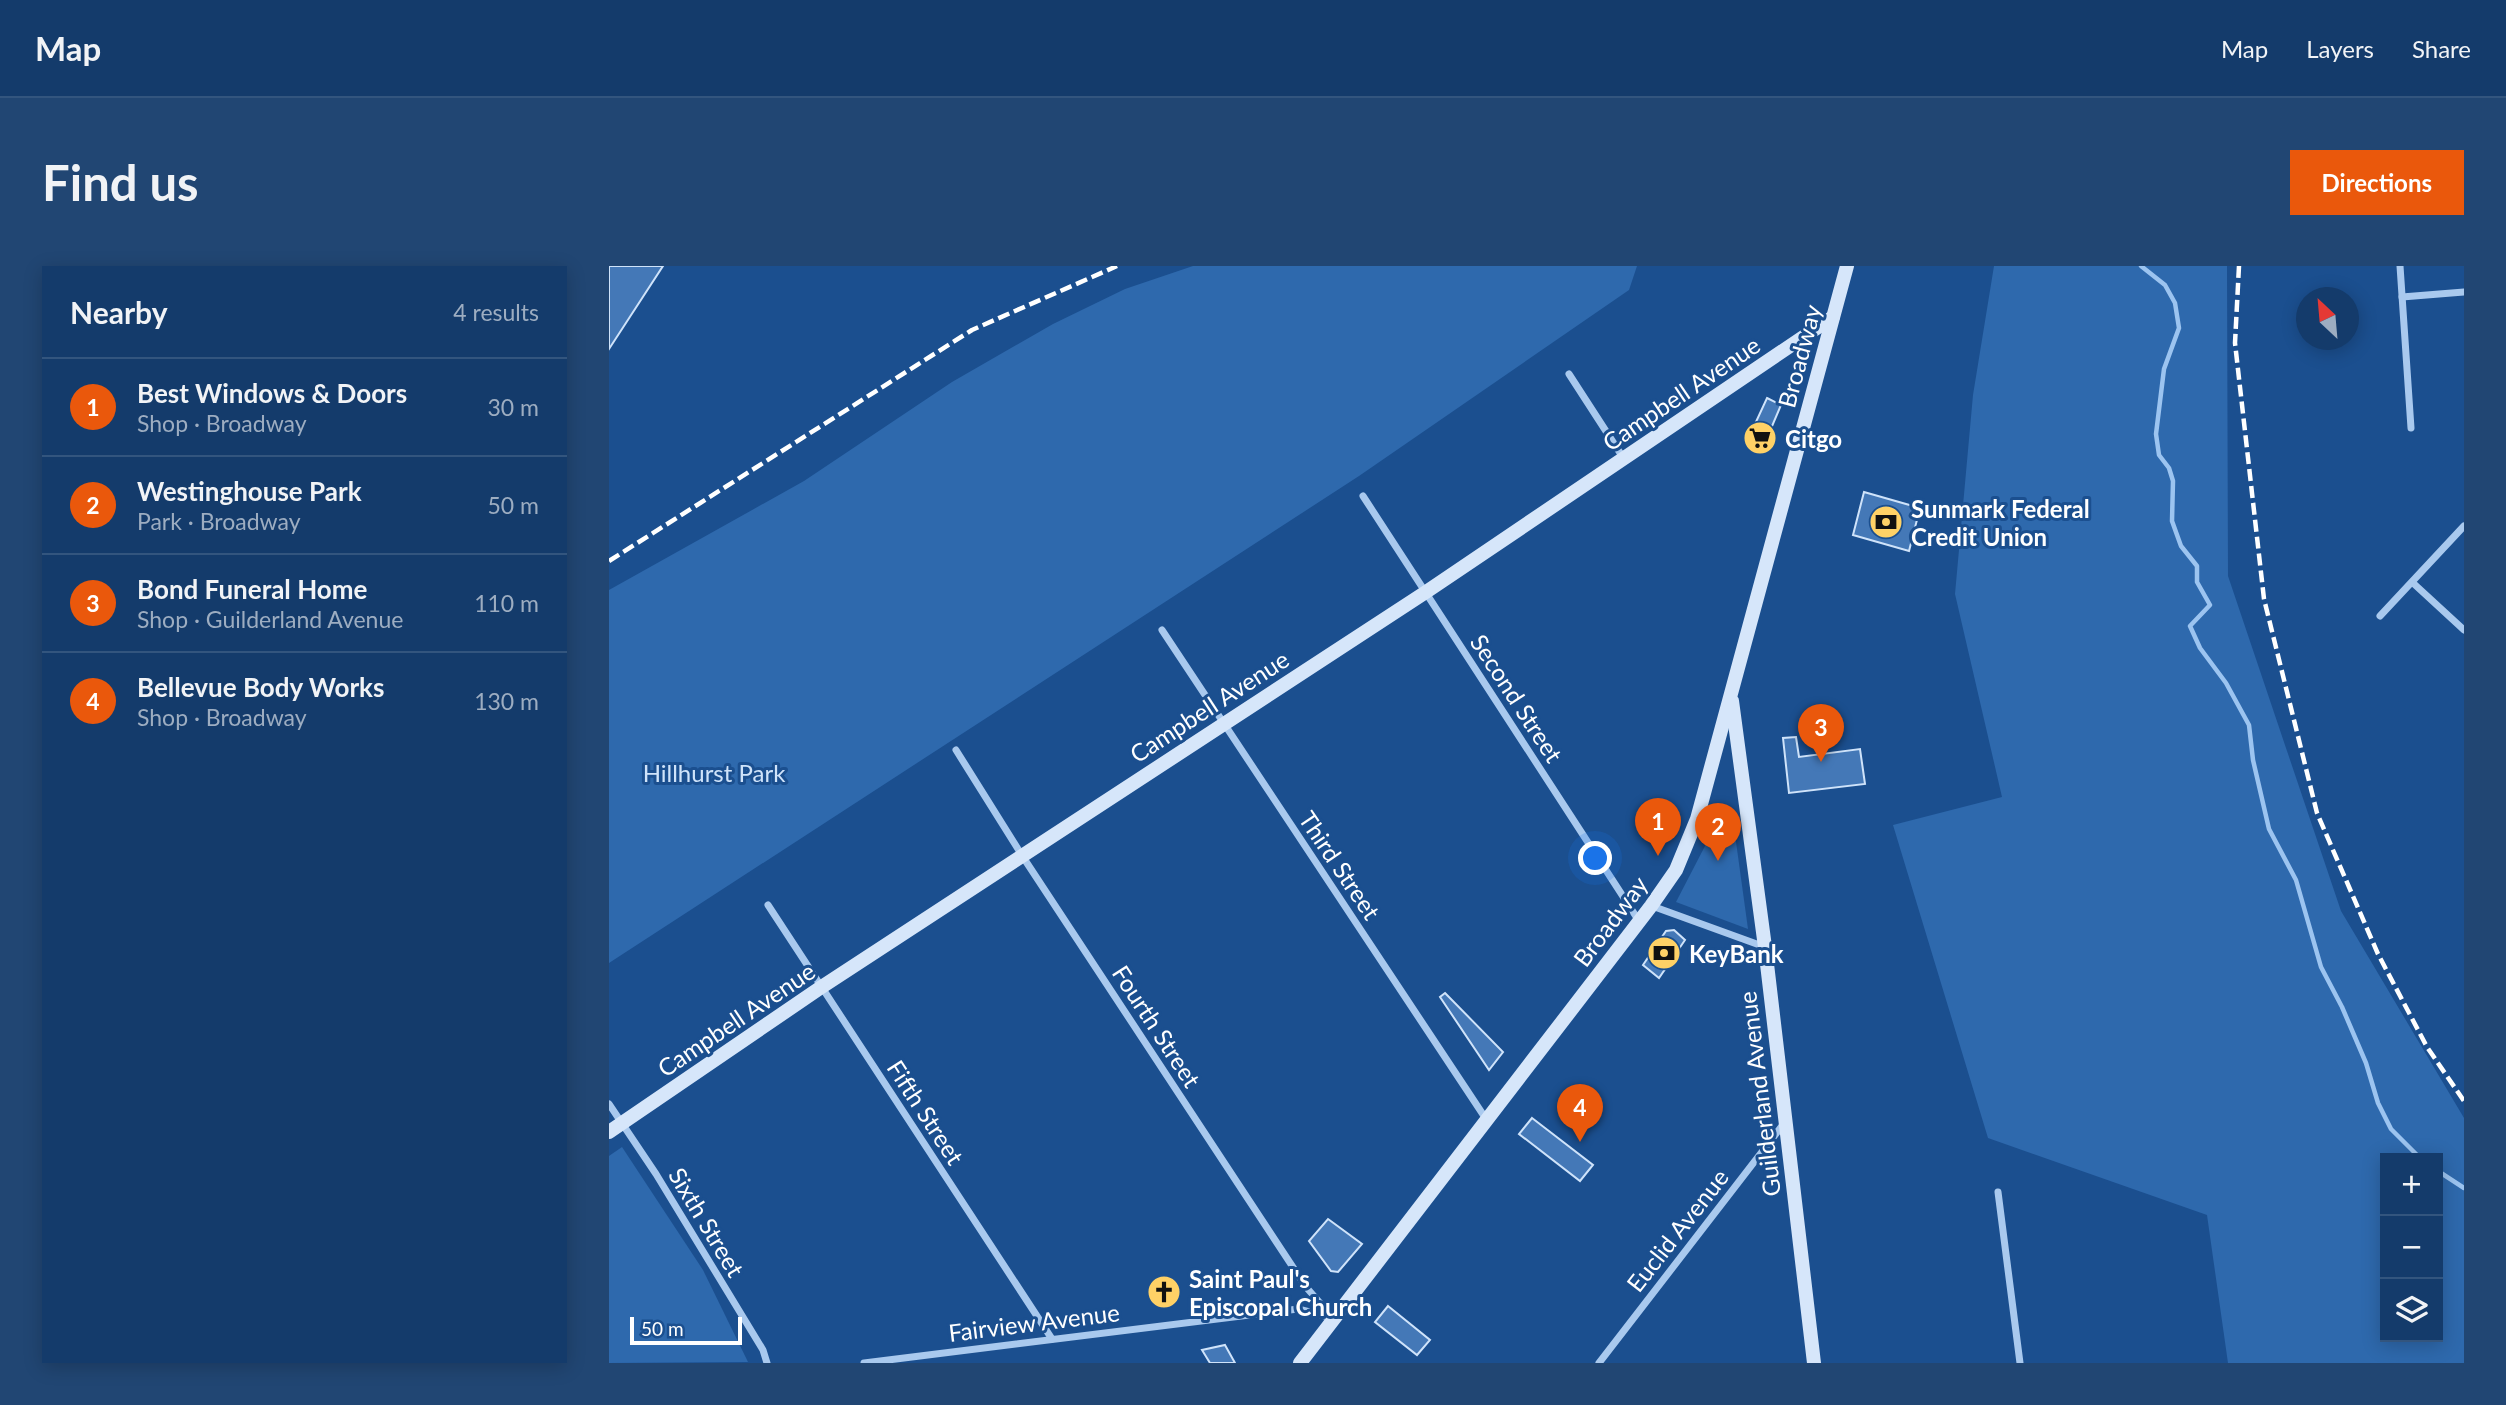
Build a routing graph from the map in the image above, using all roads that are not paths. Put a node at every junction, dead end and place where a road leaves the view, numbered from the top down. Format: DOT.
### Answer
graph roads {
  1 [pos="1847,266"];
  2 [pos="2400,266"];
  3 [pos="2464,292"];
  4 [pos="2402,297"];
  5 [pos="1833,317"];
  6 [pos="1569,374"];
  7 [pos="2411,428"];
  8 [pos="1625,460"];
  9 [pos="1363,496"];
  10 [pos="2464,526"];
  11 [pos="2413,583"];
  12 [pos="1426,592"];
  13 [pos="2380,616"];
  14 [pos="1162,630"];
  15 [pos="2464,630"];
  16 [pos="1731,695"];
  17 [pos="1223,724"];
  18 [pos="956,750"];
  19 [pos="1023,857"];
  20 [pos="768,905"];
  21 [pos="1651,906"];
  22 [pos="1639,921"];
  23 [pos="1765,947"];
  24 [pos="820,988"];
  25 [pos="609,1104"];
  26 [pos="1785,1121"];
  27 [pos="1488,1122"];
  28 [pos="622,1124"];
  29 [pos="609,1132"];
  30 [pos="1999,1192"];
  31 [pos="1334,1318"];
  32 [pos="1052,1339"];
  33 [pos="767,1363"];
  34 [pos="864,1363"];
  35 [pos="1300,1363"];
  36 [pos="1599,1363"];
  37 [pos="1814,1363"];
  38 [pos="2020,1363"];
  1 -- 5 [label="street, Broadway"];
  2 -- 4 [label="street"];
  3 -- 4 [label="street"];
  4 -- 7 [label="street"];
  5 -- 8 [label="street, Campbell Avenue"];
  5 -- 16 [label="street, Broadway"];
  6 -- 8 [label="street"];
  8 -- 12 [label="street, Campbell Avenue"];
  9 -- 12 [label="street, Second Street"];
  10 -- 11 [label="street"];
  11 -- 13 [label="street"];
  11 -- 15 [label="street"];
  12 -- 17 [label="street, Campbell Avenue"];
  12 -- 22 [label="street, Second Street"];
  14 -- 17 [label="street, Third Street"];
  16 -- 21 [label="street, Broadway"];
  16 -- 23 [label="street, Guilderland Avenue"];
  17 -- 19 [label="street, Campbell Avenue"];
  17 -- 27 [label="street, Third Street"];
  18 -- 19 [label="street, Fourth Street"];
  19 -- 24 [label="street, Campbell Avenue"];
  19 -- 31 [label="street, Fourth Street"];
  20 -- 24 [label="street, Fifth Street"];
  21 -- 22 [label="street, Broadway"];
  21 -- 23 [label="street"];
  22 -- 27 [label="street, Broadway"];
  23 -- 26 [label="street, Guilderland Avenue"];
  24 -- 28 [label="street, Campbell Avenue"];
  24 -- 32 [label="street, Fifth Street"];
  25 -- 28 [label="street, Sixth Street"];
  26 -- 36 [label="street, Euclid Avenue"];
  26 -- 37 [label="street, Guilderland Avenue"];
  27 -- 31 [label="street, Broadway"];
  28 -- 29 [label="street, Campbell Avenue"];
  28 -- 33 [label="street, Sixth Street"];
  30 -- 38 [label="street"];
  31 -- 32 [label="street, Fairview Avenue"];
  31 -- 35 [label="street, Broadway"];
  32 -- 34 [label="street, Fairview Avenue"];
}
